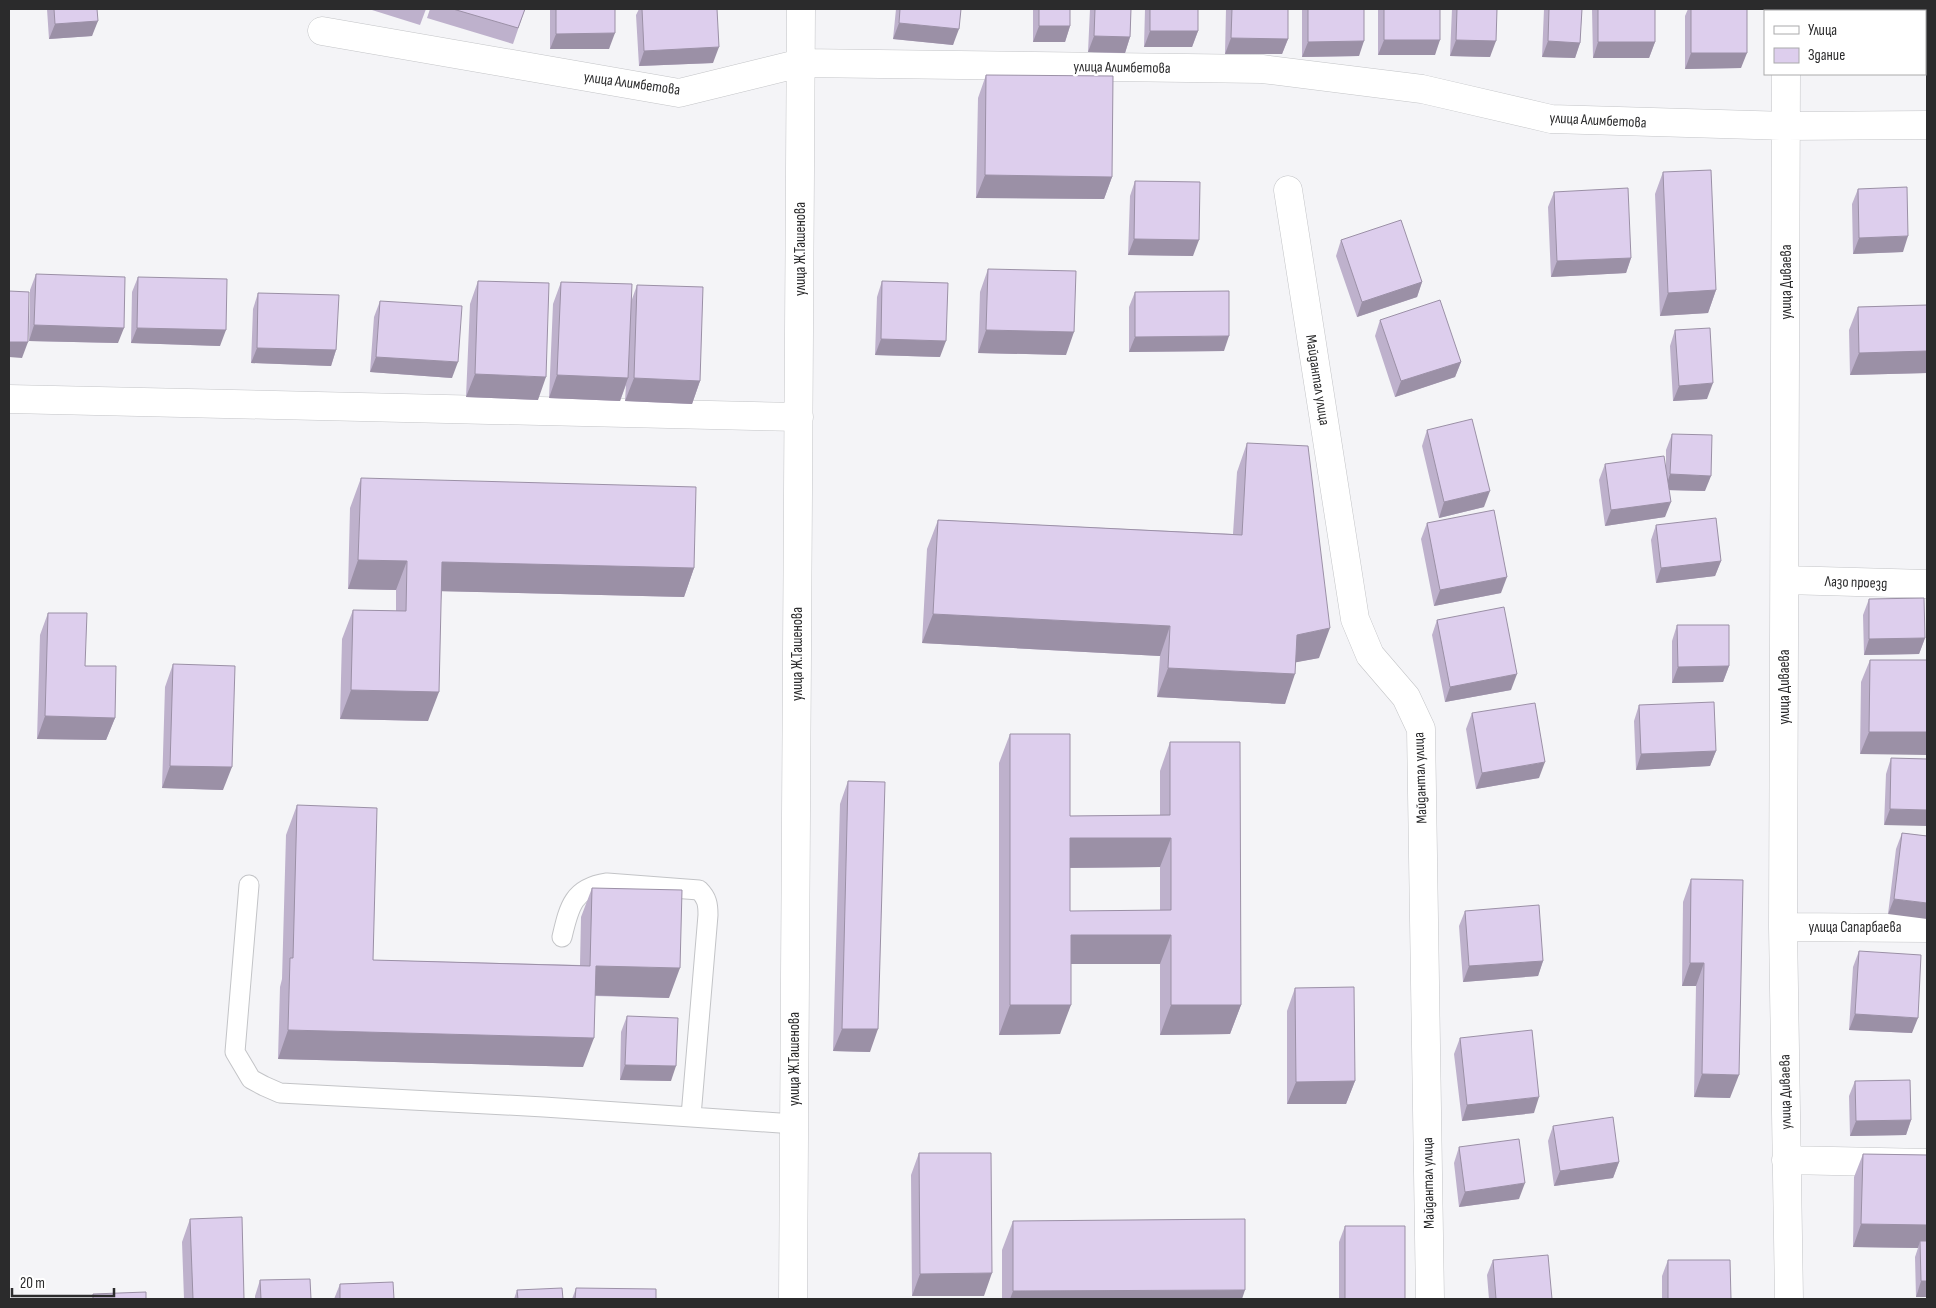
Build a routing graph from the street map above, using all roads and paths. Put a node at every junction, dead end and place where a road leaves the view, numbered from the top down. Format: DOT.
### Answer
graph roads {
  1 [pos="801,9"];
  2 [pos="322,31"];
  3 [pos="801,63"];
  4 [pos="1786,75"];
  5 [pos="1786,126"];
  6 [pos="1927,126"];
  7 [pos="1288,190"];
  8 [pos="9,399"];
  9 [pos="799,417"];
  10 [pos="1784,580"];
  11 [pos="1927,584"];
  12 [pos="249,885"];
  13 [pos="1783,927"];
  14 [pos="1927,928"];
  15 [pos="562,937"];
  16 [pos="691,1116"];
  17 [pos="794,1124"];
  18 [pos="1786,1160"];
  19 [pos="1927,1163"];
  20 [pos="794,1299"];
  21 [pos="1430,1299"];
  22 [pos="1789,1299"];
  1 -- 3 [label="street, улица Ж.Ташенова"];
  2 -- 3 [label="street, улица Алимбетова"];
  3 -- 5 [label="street, улица Алимбетова"];
  3 -- 9 [label="street, улица Ж.Ташенова"];
  4 -- 5 [label="street, улица Диваева"];
  5 -- 6 [label="street, улица Алимбетова"];
  5 -- 10 [label="street, улица Диваева"];
  7 -- 21 [label="street, Майдантал улица"];
  8 -- 9 [label="street"];
  9 -- 17 [label="street, улица Ж.Ташенова"];
  10 -- 11 [label="street, Лазо проезд"];
  10 -- 13 [label="street, улица Диваева"];
  12 -- 16 [label="lane"];
  13 -- 14 [label="street, улица Сапарбаева"];
  13 -- 18 [label="street, улица Диваева"];
  15 -- 16 [label="lane"];
  16 -- 17 [label="lane"];
  17 -- 20 [label="street, улица Ж.Ташенова"];
  18 -- 19 [label="street"];
  18 -- 22 [label="street, улица Диваева"];
}
